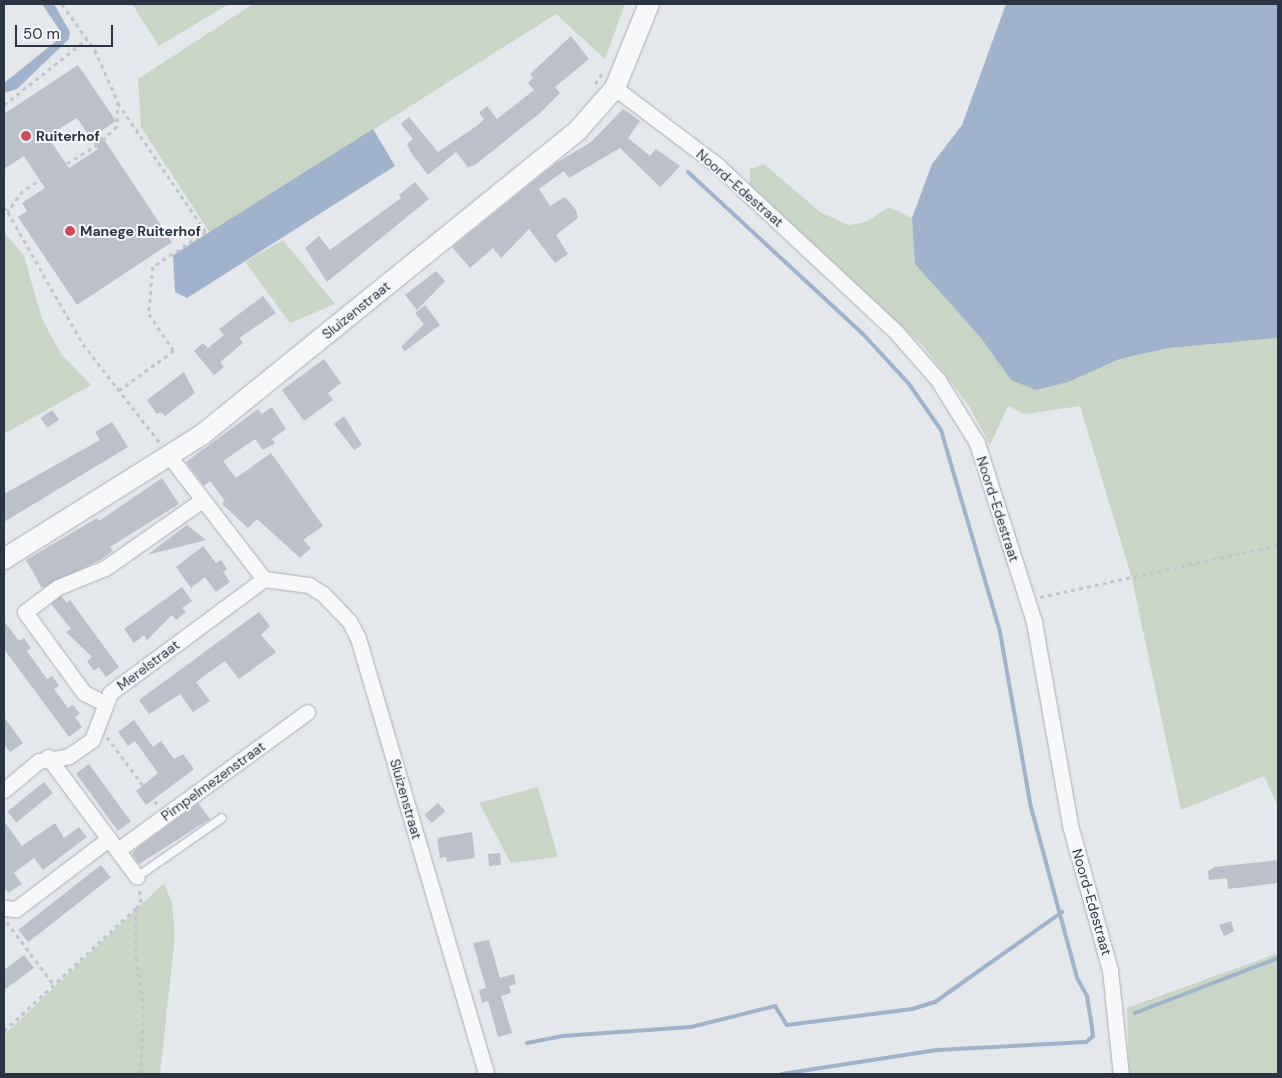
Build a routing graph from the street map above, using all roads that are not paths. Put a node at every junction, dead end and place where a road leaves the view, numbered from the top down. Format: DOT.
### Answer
graph roads {
  1 [pos="649,4"];
  2 [pos="615,88"];
  3 [pos="170,457"];
  4 [pos="202,500"];
  5 [pos="4,559"];
  6 [pos="264,579"];
  7 [pos="104,703"];
  8 [pos="307,712"];
  9 [pos="48,757"];
  10 [pos="4,790"];
  11 [pos="222,818"];
  12 [pos="112,846"];
  13 [pos="137,877"];
  14 [pos="5,914"];
  15 [pos="486,1074"];
  16 [pos="1121,1074"];
  1 -- 2 [label="street, Sluizenstraat"];
  2 -- 3 [label="street, Sluizenstraat"];
  2 -- 16 [label="street, Noord-Edestraat"];
  3 -- 4 [label="street"];
  3 -- 5 [label="street, Sluizenstraat"];
  4 -- 6 [label="street"];
  4 -- 7 [label="street"];
  6 -- 7 [label="street, Merelstraat"];
  6 -- 15 [label="street, Sluizenstraat"];
  7 -- 9 [label="street"];
  8 -- 12 [label="street, Pimpelmezenstraat"];
  9 -- 10 [label="street"];
  9 -- 12 [label="street"];
  11 -- 13 [label="lane"];
  12 -- 13 [label="street"];
  12 -- 14 [label="street, Pimpelmezenstraat"];
}
